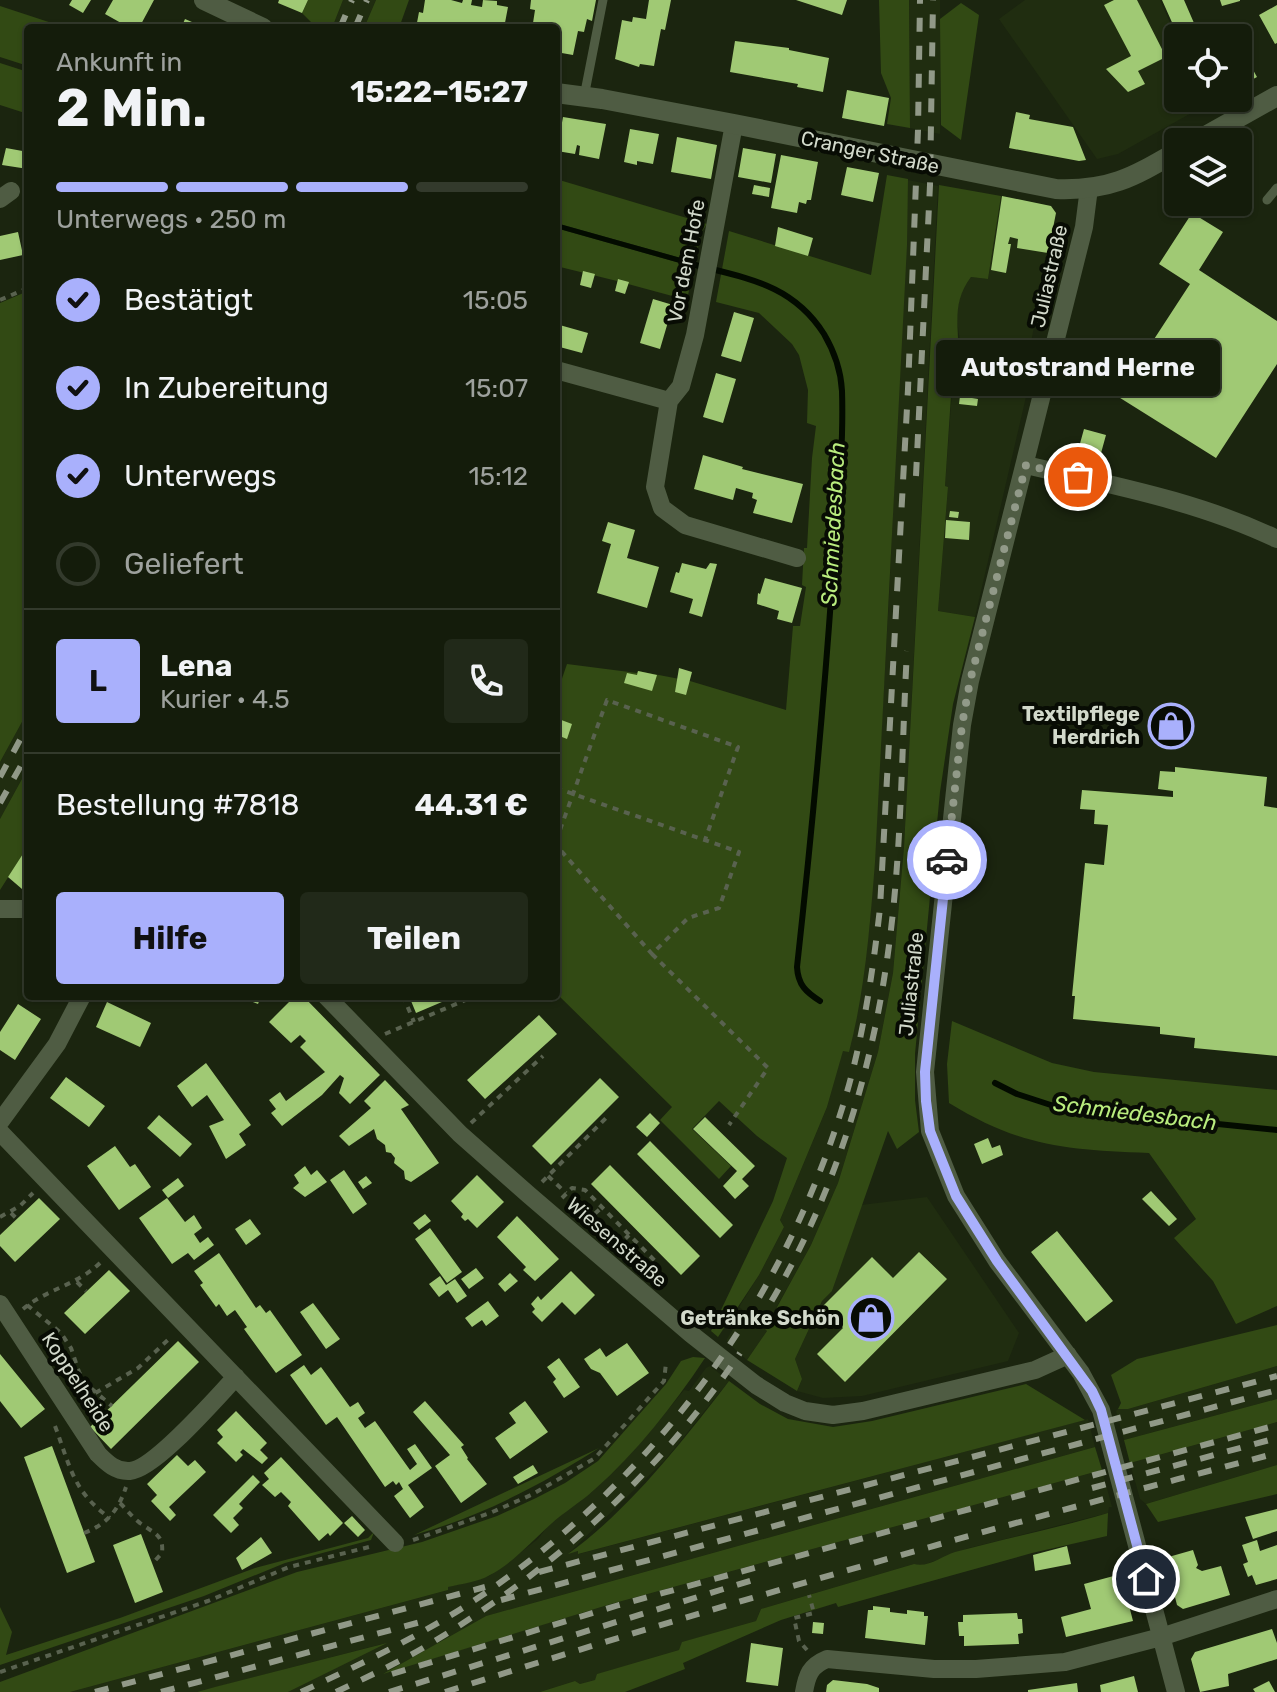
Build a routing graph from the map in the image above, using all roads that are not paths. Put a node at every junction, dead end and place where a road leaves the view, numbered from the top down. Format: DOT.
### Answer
graph roads {
  1 [pos="204,0"];
  2 [pos="603,0"];
  3 [pos="255,24"];
  4 [pos="560,94"];
  5 [pos="1277,96"];
  6 [pos="584,97"];
  7 [pos="734,124"];
  8 [pos="1220,128"];
  9 [pos="1164,159"];
  10 [pos="1089,188"];
  11 [pos="1277,188"];
  12 [pos="1267,200"];
  13 [pos="560,371"];
  14 [pos="669,401"];
  15 [pos="1026,465"];
  16 [pos="1277,539"];
  17 [pos="797,558"];
  18 [pos="0,909"];
  19 [pos="24,909"];
  20 [pos="80,1000"];
  21 [pos="330,1000"];
  22 [pos="0,1122"];
  23 [pos="0,1132"];
  24 [pos="0,1304"];
  25 [pos="1068,1355"];
  26 [pos="236,1377"];
  27 [pos="395,1543"];
  28 [pos="1277,1599"];
  29 [pos="1161,1637"];
  30 [pos="804,1692"];
  31 [pos="1176,1692"];
  1 -- 3 [label="street"];
  2 -- 6 [label="lane"];
  4 -- 6 [label="street, Cranger Straße"];
  5 -- 8 [label="street"];
  6 -- 7 [label="street, Cranger Straße"];
  7 -- 10 [label="street, Cranger Straße"];
  7 -- 14 [label="street, Vor dem Hofe"];
  9 -- 10 [label="street, Cranger Straße"];
  10 -- 15 [label="street, Juliastraße"];
  11 -- 12 [label="lane"];
  13 -- 14 [label="street"];
  14 -- 17 [label="street, Vor dem Hofe"];
  15 -- 16 [label="street"];
  15 -- 25 [label="street, Juliastraße"];
  18 -- 19 [label="street"];
  20 -- 22 [label="street"];
  21 -- 25 [label="street, Wiesenstraße"];
  23 -- 26 [label="street"];
  24 -- 26 [label="street, Koppelheide"];
  25 -- 29 [label="street, Juliastraße"];
  26 -- 27 [label="street"];
  28 -- 29 [label="street"];
  29 -- 30 [label="street"];
  29 -- 31 [label="street, Juliastraße"];
}
